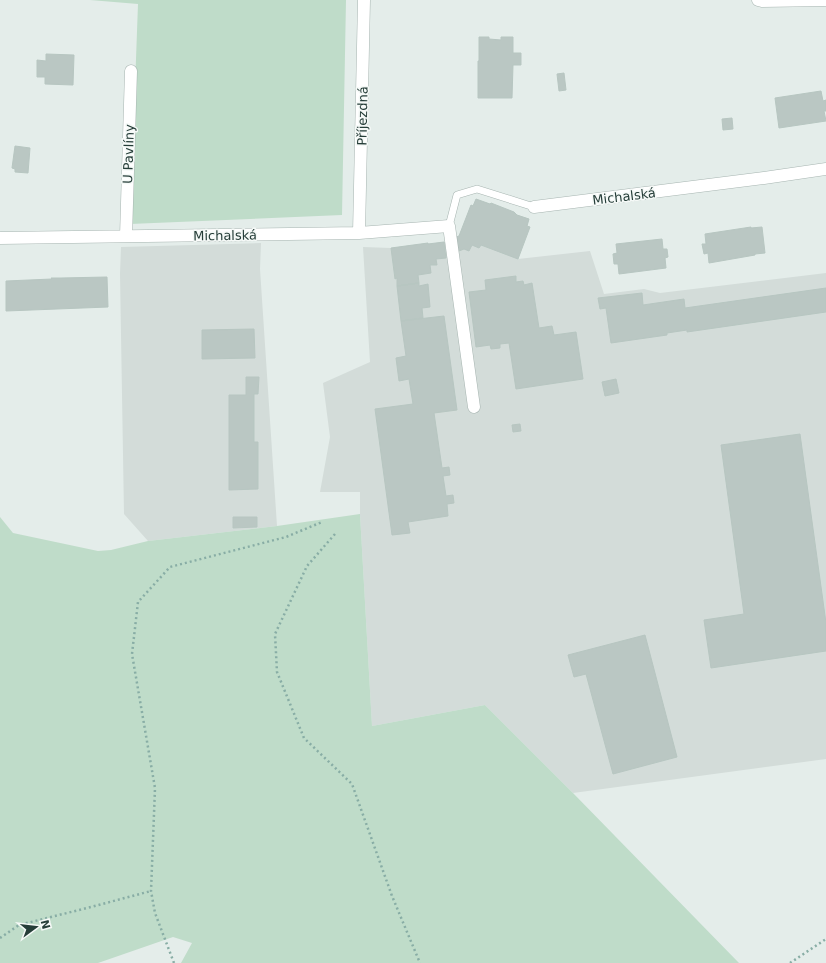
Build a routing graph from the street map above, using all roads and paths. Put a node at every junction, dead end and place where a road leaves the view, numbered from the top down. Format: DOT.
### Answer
graph roads {
  1 [pos="364,0"];
  2 [pos="758,0"];
  3 [pos="826,0"];
  4 [pos="131,71"];
  5 [pos="826,169"];
  6 [pos="534,207"];
  7 [pos="449,226"];
  8 [pos="359,233"];
  9 [pos="126,236"];
  10 [pos="0,238"];
  11 [pos="474,407"];
  12 [pos="322,522"];
  13 [pos="335,534"];
  14 [pos="150,891"];
  15 [pos="0,938"];
  16 [pos="826,939"];
  17 [pos="174,963"];
  18 [pos="420,963"];
  19 [pos="790,963"];
  1 -- 8 [label="street, Příjezdná"];
  2 -- 3 [label="street"];
  4 -- 9 [label="street, U Pavlíny"];
  5 -- 6 [label="street, Michalská"];
  6 -- 7 [label="lane, Michalská"];
  7 -- 8 [label="street, Michalská"];
  7 -- 11 [label="street, Michalská"];
  8 -- 9 [label="street, Michalská"];
  9 -- 10 [label="street, Michalská"];
  12 -- 14 [label="path"];
  13 -- 18 [label="path"];
  14 -- 15 [label="path"];
  14 -- 17 [label="path"];
  16 -- 19 [label="path"];
}
